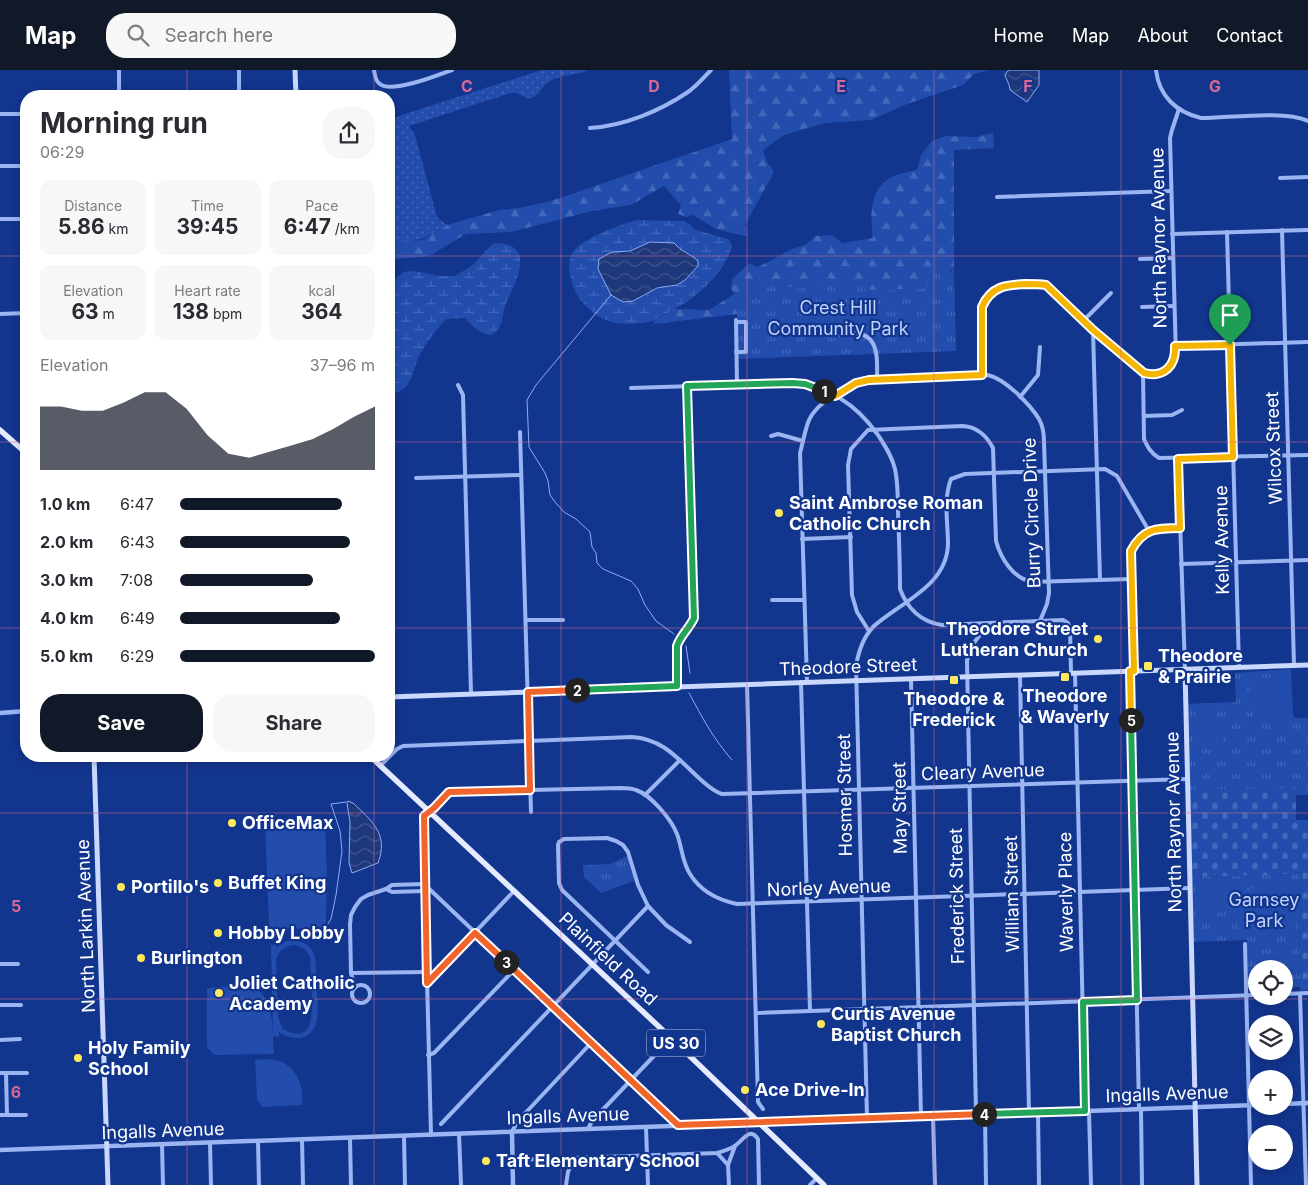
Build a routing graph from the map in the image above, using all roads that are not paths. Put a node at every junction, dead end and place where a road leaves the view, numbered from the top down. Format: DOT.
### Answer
graph roads {
  1 [pos="119,70"];
  2 [pos="239,70"];
  3 [pos="295,70"];
  4 [pos="374,70"];
  5 [pos="452,70"];
  6 [pos="711,70"];
  7 [pos="1156,70"];
  8 [pos="119,90"];
  9 [pos="239,90"];
  10 [pos="296,90"];
  11 [pos="1179,109"];
  12 [pos="0,114"];
  13 [pos="20,114"];
  14 [pos="1308,121"];
  15 [pos="590,128"];
  16 [pos="0,166"];
  17 [pos="20,166"];
  18 [pos="1308,177"];
  19 [pos="1280,178"];
  20 [pos="1171,191"];
  21 [pos="997,197"];
  22 [pos="0,219"];
  23 [pos="20,219"];
  24 [pos="1282,230"];
  25 [pos="1308,230"];
  26 [pos="1227,232"];
  27 [pos="1172,234"];
  28 [pos="1174,258"];
  29 [pos="1140,259"];
  30 [pos="1111,293"];
  31 [pos="1174,306"];
  32 [pos="1142,307"];
  33 [pos="20,313"];
  34 [pos="0,314"];
  35 [pos="1084,320"];
  36 [pos="1093,330"];
  37 [pos="840,335"];
  38 [pos="1308,342"];
  39 [pos="1284,343"];
  40 [pos="1230,345"];
  41 [pos="1175,346"];
  42 [pos="1040,347"];
  43 [pos="736,352"];
  44 [pos="1144,373"];
  45 [pos="982,375"];
  46 [pos="877,379"];
  47 [pos="458,385"];
  48 [pos="737,385"];
  49 [pos="687,386"];
  50 [pos="631,388"];
  51 [pos="835,396"];
  52 [pos="1020,397"];
  53 [pos="1182,410"];
  54 [pos="1144,416"];
  55 [pos="874,429"];
  56 [pos="0,430"];
  57 [pos="520,432"];
  58 [pos="771,436"];
  59 [pos="803,441"];
  60 [pos="20,448"];
  61 [pos="1308,455"];
  62 [pos="1288,456"];
  63 [pos="1233,457"];
  64 [pos="1178,459"];
  65 [pos="1097,469"];
  66 [pos="1044,471"];
  67 [pos="995,473"];
  68 [pos="521,475"];
  69 [pos="465,477"];
  70 [pos="416,478"];
  71 [pos="1180,528"];
  72 [pos="1148,531"];
  73 [pos="851,537"];
  74 [pos="802,539"];
  75 [pos="1291,560"];
  76 [pos="1308,560"];
  77 [pos="1236,562"];
  78 [pos="1181,564"];
  79 [pos="1131,579"];
  80 [pos="1100,580"];
  81 [pos="1048,582"];
  82 [pos="772,600"];
  83 [pos="804,600"];
  84 [pos="907,602"];
  85 [pos="526,620"];
  86 [pos="563,620"];
  87 [pos="1040,621"];
  88 [pos="989,623"];
  89 [pos="869,631"];
  90 [pos="1294,665"];
  91 [pos="1308,665"];
  92 [pos="1239,667"];
  93 [pos="1185,669"];
  94 [pos="1132,671"];
  95 [pos="1073,673"];
  96 [pos="1020,675"];
  97 [pos="966,677"];
  98 [pos="911,679"];
  99 [pos="856,680"];
  100 [pos="800,682"];
  101 [pos="807,682"];
  102 [pos="747,684"];
  103 [pos="677,686"];
  104 [pos="528,692"];
  105 [pos="471,694"];
  106 [pos="395,697"];
  107 [pos="20,712"];
  108 [pos="0,713"];
  109 [pos="529,741"];
  110 [pos="395,750"];
  111 [pos="680,760"];
  112 [pos="94,762"];
  113 [pos="376,762"];
  114 [pos="384,762"];
  115 [pos="380,766"];
  116 [pos="1187,779"];
  117 [pos="1133,781"];
  118 [pos="1078,783"];
  119 [pos="1023,785"];
  120 [pos="969,786"];
  121 [pos="913,788"];
  122 [pos="530,790"];
  123 [pos="859,790"];
  124 [pos="804,792"];
  125 [pos="750,794"];
  126 [pos="645,795"];
  127 [pos="429,812"];
  128 [pos="531,812"];
  129 [pos="392,883"];
  130 [pos="424,884"];
  131 [pos="1190,888"];
  132 [pos="386,889"];
  133 [pos="1134,890"];
  134 [pos="424,891"];
  135 [pos="514,891"];
  136 [pos="1079,892"];
  137 [pos="392,893"];
  138 [pos="1026,894"];
  139 [pos="971,896"];
  140 [pos="916,898"];
  141 [pos="861,900"];
  142 [pos="808,903"];
  143 [pos="752,905"];
  144 [pos="648,906"];
  145 [pos="475,933"];
  146 [pos="614,941"];
  147 [pos="690,942"];
  148 [pos="1246,944"];
  149 [pos="0,964"];
  150 [pos="18,964"];
  151 [pos="592,965"];
  152 [pos="514,970"];
  153 [pos="427,972"];
  154 [pos="648,972"];
  155 [pos="352,974"];
  156 [pos="427,983"];
  157 [pos="355,988"];
  158 [pos="1308,993"];
  159 [pos="1293,994"];
  160 [pos="1300,994"];
  161 [pos="1246,997"];
  162 [pos="1192,998"];
  163 [pos="1137,1000"];
  164 [pos="1083,1002"];
  165 [pos="1028,1004"];
  166 [pos="0,1005"];
  167 [pos="21,1005"];
  168 [pos="553,1006"];
  169 [pos="973,1006"];
  170 [pos="919,1008"];
  171 [pos="864,1010"];
  172 [pos="810,1012"];
  173 [pos="756,1013"];
  174 [pos="671,1038"];
  175 [pos="20,1039"];
  176 [pos="0,1040"];
  177 [pos="592,1043"];
  178 [pos="428,1055"];
  179 [pos="1249,1070"];
  180 [pos="27,1072"];
  181 [pos="0,1073"];
  182 [pos="6,1073"];
  183 [pos="631,1081"];
  184 [pos="1306,1103"];
  185 [pos="1293,1104"];
  186 [pos="1248,1105"];
  187 [pos="1195,1107"];
  188 [pos="1140,1109"];
  189 [pos="763,1110"];
  190 [pos="1087,1111"];
  191 [pos="1038,1112"];
  192 [pos="1029,1113"];
  193 [pos="976,1114"];
  194 [pos="985,1114"];
  195 [pos="0,1115"];
  196 [pos="7,1115"];
  197 [pos="26,1115"];
  198 [pos="1250,1115"];
  199 [pos="921,1116"];
  200 [pos="933,1116"];
  201 [pos="866,1118"];
  202 [pos="757,1122"];
  203 [pos="441,1124"];
  204 [pos="678,1125"];
  205 [pos="646,1127"];
  206 [pos="588,1129"];
  207 [pos="512,1132"];
  208 [pos="459,1134"];
  209 [pos="431,1135"];
  210 [pos="404,1136"];
  211 [pos="350,1138"];
  212 [pos="302,1140"];
  213 [pos="258,1141"];
  214 [pos="210,1143"];
  215 [pos="162,1144"];
  216 [pos="736,1145"];
  217 [pos="107,1146"];
  218 [pos="0,1150"];
  219 [pos="717,1153"];
  220 [pos="647,1156"];
  221 [pos="574,1158"];
  222 [pos="512,1160"];
  223 [pos="728,1165"];
  224 [pos="817,1178"];
  225 [pos="108,1185"];
  226 [pos="163,1185"];
  227 [pos="211,1185"];
  228 [pos="259,1185"];
  229 [pos="303,1185"];
  230 [pos="351,1185"];
  231 [pos="405,1185"];
  232 [pos="461,1185"];
  233 [pos="513,1185"];
  234 [pos="566,1185"];
  235 [pos="648,1185"];
  236 [pos="729,1185"];
  237 [pos="759,1185"];
  238 [pos="810,1185"];
  239 [pos="824,1185"];
  240 [pos="935,1185"];
  241 [pos="986,1185"];
  242 [pos="1039,1185"];
  243 [pos="1091,1185"];
  244 [pos="1142,1185"];
  245 [pos="1197,1185"];
  246 [pos="1251,1185"];
  247 [pos="1306,1185"];
  1 -- 8 [label="street"];
  2 -- 9 [label="street"];
  3 -- 10 [label="main road"];
  4 -- 5 [label="street"];
  6 -- 15 [label="street"];
  7 -- 11 [label="street"];
  11 -- 14 [label="street"];
  11 -- 20 [label="street, North Raynor Avenue"];
  12 -- 13 [label="street"];
  16 -- 17 [label="street"];
  18 -- 19 [label="street"];
  20 -- 21 [label="street"];
  20 -- 27 [label="street, North Raynor Avenue"];
  22 -- 23 [label="street"];
  24 -- 25 [label="street"];
  24 -- 26 [label="street"];
  24 -- 39 [label="street, Wilcox Street"];
  26 -- 27 [label="street"];
  26 -- 40 [label="street, Kelly Avenue"];
  27 -- 28 [label="street, North Raynor Avenue"];
  28 -- 29 [label="street"];
  28 -- 31 [label="street, North Raynor Avenue"];
  30 -- 35 [label="street"];
  31 -- 32 [label="street"];
  31 -- 41 [label="street, North Raynor Avenue"];
  33 -- 34 [label="street"];
  35 -- 36 [label="street"];
  35 -- 45 [label="street"];
  36 -- 44 [label="street"];
  36 -- 65 [label="street"];
  37 -- 46 [label="street"];
  38 -- 39 [label="street"];
  39 -- 40 [label="street"];
  39 -- 62 [label="street, Wilcox Street"];
  40 -- 41 [label="street"];
  40 -- 63 [label="street, Kelly Avenue"];
  41 -- 44 [label="street, North Raynor Avenue"];
  42 -- 52 [label="street"];
  43 -- 43 [label="street"];
  43 -- 48 [label="street"];
  44 -- 54 [label="street"];
  45 -- 46 [label="street, Burry Circle Drive"];
  45 -- 52 [label="street, Burry Circle Drive"];
  46 -- 51 [label="street, Burry Circle Drive"];
  47 -- 69 [label="street"];
  48 -- 49 [label="street"];
  48 -- 51 [label="street"];
  49 -- 50 [label="street"];
  49 -- 103 [label="street"];
  51 -- 55 [label="street"];
  51 -- 59 [label="street, Burry Circle Drive"];
  52 -- 66 [label="street, Burry Circle Drive"];
  53 -- 54 [label="street"];
  54 -- 64 [label="street"];
  55 -- 67 [label="street"];
  55 -- 73 [label="street"];
  55 -- 84 [label="street"];
  56 -- 60 [label="main road"];
  57 -- 68 [label="street"];
  58 -- 59 [label="street"];
  59 -- 74 [label="street, Burry Circle Drive"];
  61 -- 62 [label="street"];
  62 -- 63 [label="street"];
  62 -- 75 [label="street, Wilcox Street"];
  63 -- 64 [label="street"];
  63 -- 77 [label="street, Kelly Avenue"];
  64 -- 71 [label="street, North Raynor Avenue"];
  65 -- 66 [label="street"];
  65 -- 72 [label="street"];
  65 -- 80 [label="street"];
  66 -- 67 [label="street"];
  66 -- 81 [label="street, Burry Circle Drive"];
  67 -- 81 [label="street"];
  67 -- 84 [label="street"];
  68 -- 69 [label="street"];
  68 -- 85 [label="street"];
  69 -- 70 [label="street"];
  69 -- 105 [label="street"];
  71 -- 72 [label="street"];
  71 -- 78 [label="street, North Raynor Avenue"];
  72 -- 79 [label="street"];
  73 -- 74 [label="street"];
  73 -- 89 [label="street"];
  74 -- 83 [label="street, Burry Circle Drive"];
  75 -- 76 [label="street"];
  75 -- 77 [label="street"];
  75 -- 90 [label="street, Wilcox Street"];
  77 -- 78 [label="street"];
  77 -- 92 [label="street, Kelly Avenue"];
  78 -- 93 [label="street, North Raynor Avenue"];
  79 -- 80 [label="street"];
  79 -- 94 [label="street"];
  80 -- 81 [label="street"];
  81 -- 87 [label="street, Burry Circle Drive"];
  82 -- 83 [label="street"];
  83 -- 101 [label="street, Burry Circle Drive"];
  84 -- 88 [label="street"];
  84 -- 89 [label="street"];
  85 -- 86 [label="street"];
  85 -- 104 [label="street"];
  87 -- 88 [label="street"];
  87 -- 95 [label="street, Waverly Place"];
  88 -- 97 [label="street, Frederick Street"];
  89 -- 99 [label="street, Hosmer Street"];
  90 -- 91 [label="main road, Theodore Street"];
  90 -- 92 [label="main road, Theodore Street"];
  92 -- 93 [label="main road, Theodore Street"];
  93 -- 94 [label="main road, Theodore Street"];
  93 -- 116 [label="main road, North Raynor Avenue"];
  94 -- 95 [label="main road, Theodore Street"];
  94 -- 117 [label="street"];
  95 -- 96 [label="main road, Theodore Street"];
  95 -- 118 [label="street, Waverly Place"];
  96 -- 97 [label="main road, Theodore Street"];
  96 -- 119 [label="street, William Street"];
  97 -- 98 [label="main road, Theodore Street"];
  97 -- 120 [label="street, Frederick Street"];
  98 -- 99 [label="main road, Theodore Street"];
  98 -- 121 [label="street, May Street"];
  99 -- 101 [label="main road, Theodore Street"];
  99 -- 123 [label="street, Hosmer Street"];
  100 -- 101 [label="main road, Theodore Street"];
  100 -- 102 [label="main road, Theodore Street"];
  100 -- 124 [label="street"];
  102 -- 103 [label="main road, Theodore Street"];
  102 -- 125 [label="street"];
  103 -- 104 [label="main road, Theodore Street"];
  104 -- 105 [label="main road, Theodore Street"];
  104 -- 109 [label="street"];
  105 -- 106 [label="main road, Theodore Street"];
  107 -- 108 [label="street"];
  109 -- 110 [label="street, Cleary Avenue"];
  109 -- 111 [label="street, Cleary Avenue"];
  109 -- 122 [label="street"];
  111 -- 125 [label="street, Cleary Avenue"];
  111 -- 126 [label="street"];
  112 -- 217 [label="main road, North Larkin Avenue"];
  113 -- 115 [label="main road, Plainfield Road / US 30"];
  114 -- 115 [label="street, Cleary Avenue"];
  115 -- 127 [label="main road, Plainfield Road / US 30"];
  116 -- 117 [label="street, Cleary Avenue"];
  116 -- 131 [label="main road, North Raynor Avenue"];
  117 -- 118 [label="street, Cleary Avenue"];
  117 -- 133 [label="street"];
  118 -- 119 [label="street, Cleary Avenue"];
  118 -- 136 [label="street, Waverly Place"];
  119 -- 120 [label="street, Cleary Avenue"];
  119 -- 138 [label="street, William Street"];
  120 -- 121 [label="street, Cleary Avenue"];
  120 -- 139 [label="street, Frederick Street"];
  121 -- 123 [label="street, Cleary Avenue"];
  121 -- 140 [label="street, May Street"];
  122 -- 126 [label="street, Norley Avenue"];
  122 -- 127 [label="street"];
  122 -- 128 [label="street"];
  123 -- 124 [label="street, Cleary Avenue"];
  123 -- 141 [label="street, Hosmer Street"];
  124 -- 125 [label="street, Cleary Avenue"];
  124 -- 142 [label="street"];
  125 -- 143 [label="street"];
  126 -- 143 [label="street, Norley Avenue"];
  127 -- 130 [label="street"];
  127 -- 135 [label="main road, Plainfield Road / US 30"];
  129 -- 130 [label="street"];
  129 -- 132 [label="street"];
  129 -- 137 [label="street"];
  130 -- 134 [label="street"];
  130 -- 145 [label="street"];
  131 -- 133 [label="street, Norley Avenue"];
  131 -- 162 [label="main road, North Raynor Avenue"];
  132 -- 137 [label="street"];
  132 -- 155 [label="street"];
  133 -- 136 [label="street, Norley Avenue"];
  133 -- 163 [label="street"];
  134 -- 137 [label="street"];
  134 -- 153 [label="street"];
  135 -- 145 [label="street"];
  135 -- 151 [label="main road, Plainfield Road / US 30"];
  136 -- 138 [label="street, Norley Avenue"];
  136 -- 164 [label="street, Waverly Place"];
  138 -- 139 [label="street, Norley Avenue"];
  138 -- 165 [label="street, William Street"];
  139 -- 140 [label="street, Norley Avenue"];
  139 -- 169 [label="street, Frederick Street"];
  140 -- 141 [label="street, Norley Avenue"];
  140 -- 170 [label="street, May Street"];
  141 -- 142 [label="street, Norley Avenue"];
  141 -- 171 [label="street, Hosmer Street"];
  142 -- 143 [label="street, Norley Avenue"];
  142 -- 172 [label="street"];
  143 -- 173 [label="street"];
  144 -- 146 [label="street"];
  144 -- 146 [label="street"];
  144 -- 147 [label="street"];
  145 -- 152 [label="street"];
  145 -- 156 [label="street"];
  146 -- 151 [label="street"];
  146 -- 154 [label="street"];
  148 -- 161 [label="street"];
  149 -- 150 [label="street"];
  151 -- 168 [label="street"];
  151 -- 174 [label="main road, Plainfield Road / US 30"];
  152 -- 168 [label="street"];
  152 -- 178 [label="street"];
  153 -- 155 [label="street"];
  153 -- 156 [label="street"];
  155 -- 157 [label="street"];
  156 -- 178 [label="street"];
  157 -- 157 [label="street"];
  158 -- 160 [label="street"];
  159 -- 160 [label="street"];
  160 -- 184 [label="street"];
  161 -- 162 [label="street"];
  161 -- 179 [label="street"];
  162 -- 163 [label="street"];
  162 -- 187 [label="main road, North Raynor Avenue"];
  163 -- 164 [label="street"];
  163 -- 188 [label="street"];
  164 -- 165 [label="street"];
  164 -- 190 [label="street, Waverly Place"];
  165 -- 169 [label="street"];
  165 -- 192 [label="street, William Street"];
  166 -- 167 [label="street"];
  168 -- 177 [label="street"];
  168 -- 203 [label="street"];
  169 -- 170 [label="street"];
  169 -- 193 [label="street, Frederick Street"];
  170 -- 171 [label="street"];
  170 -- 199 [label="street, May Street"];
  171 -- 172 [label="street"];
  171 -- 201 [label="street, Hosmer Street"];
  172 -- 173 [label="street"];
  173 -- 189 [label="street"];
  174 -- 183 [label="street"];
  174 -- 202 [label="main road, Plainfield Road / US 30"];
  175 -- 176 [label="street"];
  177 -- 183 [label="street"];
  177 -- 207 [label="street"];
  178 -- 209 [label="street"];
  180 -- 182 [label="street"];
  181 -- 182 [label="street"];
  182 -- 196 [label="street"];
  183 -- 204 [label="street"];
  183 -- 206 [label="street"];
  184 -- 185 [label="street"];
  184 -- 247 [label="street"];
  186 -- 187 [label="street, Ingalls Avenue"];
  187 -- 188 [label="street, Ingalls Avenue"];
  187 -- 245 [label="main road, North Raynor Avenue"];
  188 -- 190 [label="street, Ingalls Avenue"];
  188 -- 244 [label="street"];
  190 -- 191 [label="street, Ingalls Avenue"];
  190 -- 243 [label="street, Waverly Place"];
  191 -- 192 [label="street, Ingalls Avenue"];
  191 -- 242 [label="street"];
  192 -- 194 [label="street, Ingalls Avenue"];
  193 -- 194 [label="street, Ingalls Avenue"];
  193 -- 200 [label="street, Ingalls Avenue"];
  194 -- 241 [label="street"];
  195 -- 196 [label="street"];
  196 -- 197 [label="street"];
  198 -- 246 [label="street"];
  199 -- 200 [label="street, Ingalls Avenue"];
  199 -- 201 [label="street, Ingalls Avenue"];
  200 -- 240 [label="street"];
  201 -- 202 [label="street, Ingalls Avenue"];
  202 -- 204 [label="street, Ingalls Avenue"];
  202 -- 224 [label="main road, Plainfield Road / US 30"];
  204 -- 205 [label="street, Ingalls Avenue"];
  205 -- 206 [label="street, Ingalls Avenue"];
  205 -- 220 [label="street"];
  206 -- 207 [label="street, Ingalls Avenue"];
  207 -- 208 [label="street, Ingalls Avenue"];
  207 -- 222 [label="street"];
  208 -- 209 [label="street, Ingalls Avenue"];
  208 -- 232 [label="street"];
  209 -- 210 [label="street, Ingalls Avenue"];
  210 -- 211 [label="street, Ingalls Avenue"];
  210 -- 231 [label="street"];
  211 -- 212 [label="street, Ingalls Avenue"];
  211 -- 230 [label="street"];
  212 -- 213 [label="street, Ingalls Avenue"];
  212 -- 229 [label="street"];
  213 -- 214 [label="street, Ingalls Avenue"];
  213 -- 228 [label="street"];
  214 -- 215 [label="street, Ingalls Avenue"];
  214 -- 227 [label="street"];
  215 -- 217 [label="street, Ingalls Avenue"];
  215 -- 226 [label="street"];
  216 -- 219 [label="street"];
  216 -- 223 [label="street"];
  216 -- 237 [label="street"];
  217 -- 218 [label="street, Ingalls Avenue"];
  217 -- 225 [label="main road, North Larkin Avenue"];
  219 -- 220 [label="street"];
  219 -- 223 [label="street"];
  220 -- 221 [label="street"];
  220 -- 235 [label="street"];
  221 -- 222 [label="street"];
  221 -- 234 [label="street"];
  222 -- 233 [label="street"];
  223 -- 236 [label="street"];
  224 -- 238 [label="street"];
  224 -- 239 [label="main road, Plainfield Road / US 30"];
}
